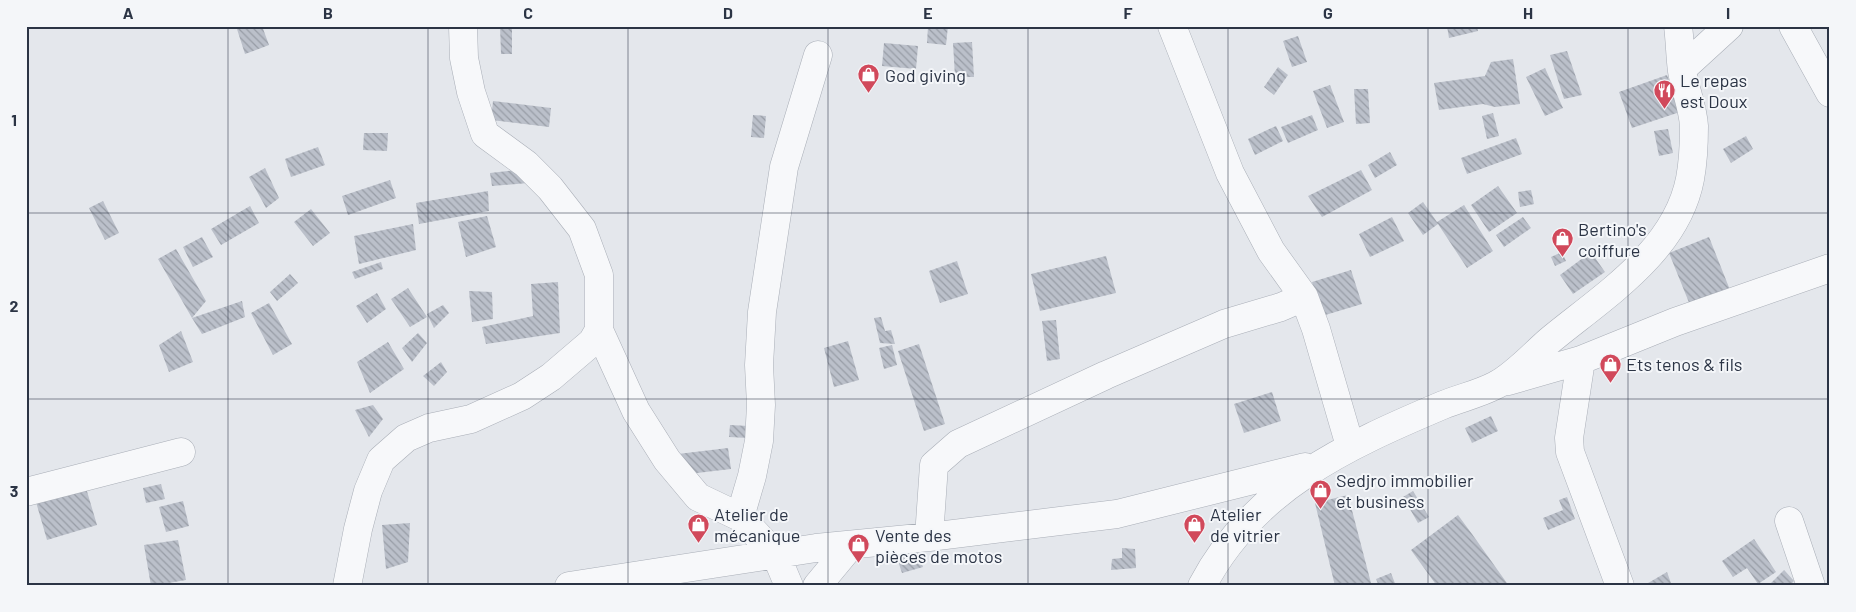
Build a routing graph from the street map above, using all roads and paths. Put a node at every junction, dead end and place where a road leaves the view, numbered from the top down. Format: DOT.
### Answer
graph roads {
  1 [pos="463,26"];
  2 [pos="1172,26"];
  3 [pos="1678,26"];
  4 [pos="1729,26"];
  5 [pos="1793,26"];
  6 [pos="818,55"];
  7 [pos="1682,69"];
  8 [pos="1830,93"];
  9 [pos="1830,268"];
  10 [pos="1304,297"];
  11 [pos="599,330"];
  12 [pos="1581,360"];
  13 [pos="1497,385"];
  14 [pos="1350,446"];
  15 [pos="181,452"];
  16 [pos="1319,463"];
  17 [pos="26,492"];
  18 [pos="740,517"];
  19 [pos="1790,520"];
  20 [pos="929,537"];
  21 [pos="851,546"];
  22 [pos="776,555"];
  23 [pos="347,586"];
  24 [pos="569,586"];
  25 [pos="789,586"];
  26 [pos="817,586"];
  27 [pos="1202,586"];
  28 [pos="1620,586"];
  29 [pos="1812,586"];
  1 -- 11 [label="street"];
  2 -- 10 [label="street"];
  3 -- 7 [label="street"];
  4 -- 7 [label="street"];
  5 -- 8 [label="street"];
  6 -- 18 [label="street"];
  7 -- 13 [label="street"];
  9 -- 12 [label="street"];
  10 -- 14 [label="street"];
  10 -- 20 [label="street"];
  11 -- 18 [label="street"];
  11 -- 23 [label="street"];
  12 -- 13 [label="street"];
  12 -- 28 [label="street"];
  13 -- 14 [label="street"];
  14 -- 16 [label="street"];
  15 -- 17 [label="street"];
  16 -- 20 [label="street"];
  16 -- 27 [label="street"];
  18 -- 22 [label="street"];
  19 -- 29 [label="street"];
  20 -- 21 [label="street"];
  21 -- 22 [label="street"];
  21 -- 26 [label="street"];
  22 -- 24 [label="street"];
  22 -- 25 [label="street"];
}
